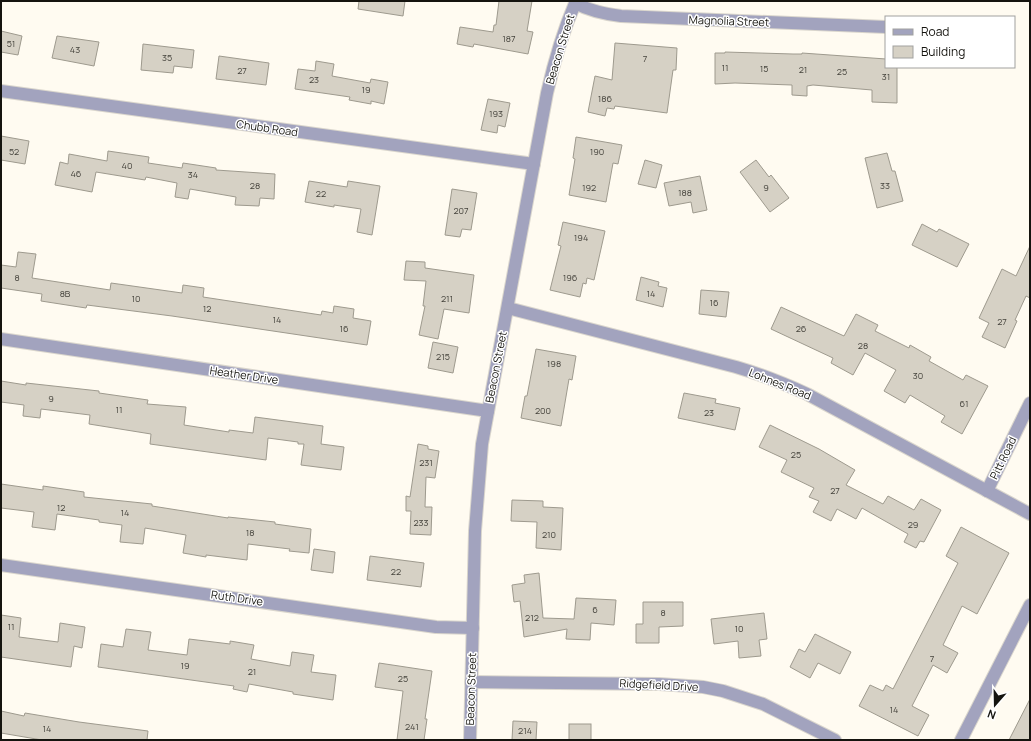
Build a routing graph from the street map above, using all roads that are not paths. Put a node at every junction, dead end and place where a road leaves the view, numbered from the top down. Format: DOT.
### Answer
graph roads {
  1 [pos="575,2"];
  2 [pos="885,28"];
  3 [pos="1,91"];
  4 [pos="534,164"];
  5 [pos="508,308"];
  6 [pos="1,339"];
  7 [pos="1030,403"];
  8 [pos="488,411"];
  9 [pos="987,491"];
  10 [pos="1030,514"];
  11 [pos="1,565"];
  12 [pos="1030,605"];
  13 [pos="473,628"];
  14 [pos="471,682"];
  15 [pos="470,740"];
  16 [pos="835,740"];
  17 [pos="961,740"];
  1 -- 2 [label="street, Magnolia Street"];
  1 -- 4 [label="street, Beacon Street"];
  3 -- 4 [label="street, Chubb Road"];
  4 -- 5 [label="street, Beacon Street"];
  5 -- 8 [label="street, Beacon Street"];
  5 -- 9 [label="street, Lohnes Road"];
  6 -- 8 [label="street, Heather Drive"];
  7 -- 9 [label="street, Pitt Road"];
  8 -- 13 [label="street, Beacon Street"];
  9 -- 10 [label="street, Lohnes Road"];
  11 -- 13 [label="street, Ruth Drive"];
  12 -- 17 [label="street"];
  13 -- 14 [label="street, Beacon Street"];
  14 -- 15 [label="street, Beacon Street"];
  14 -- 16 [label="street, Ridgefield Drive"];
}
